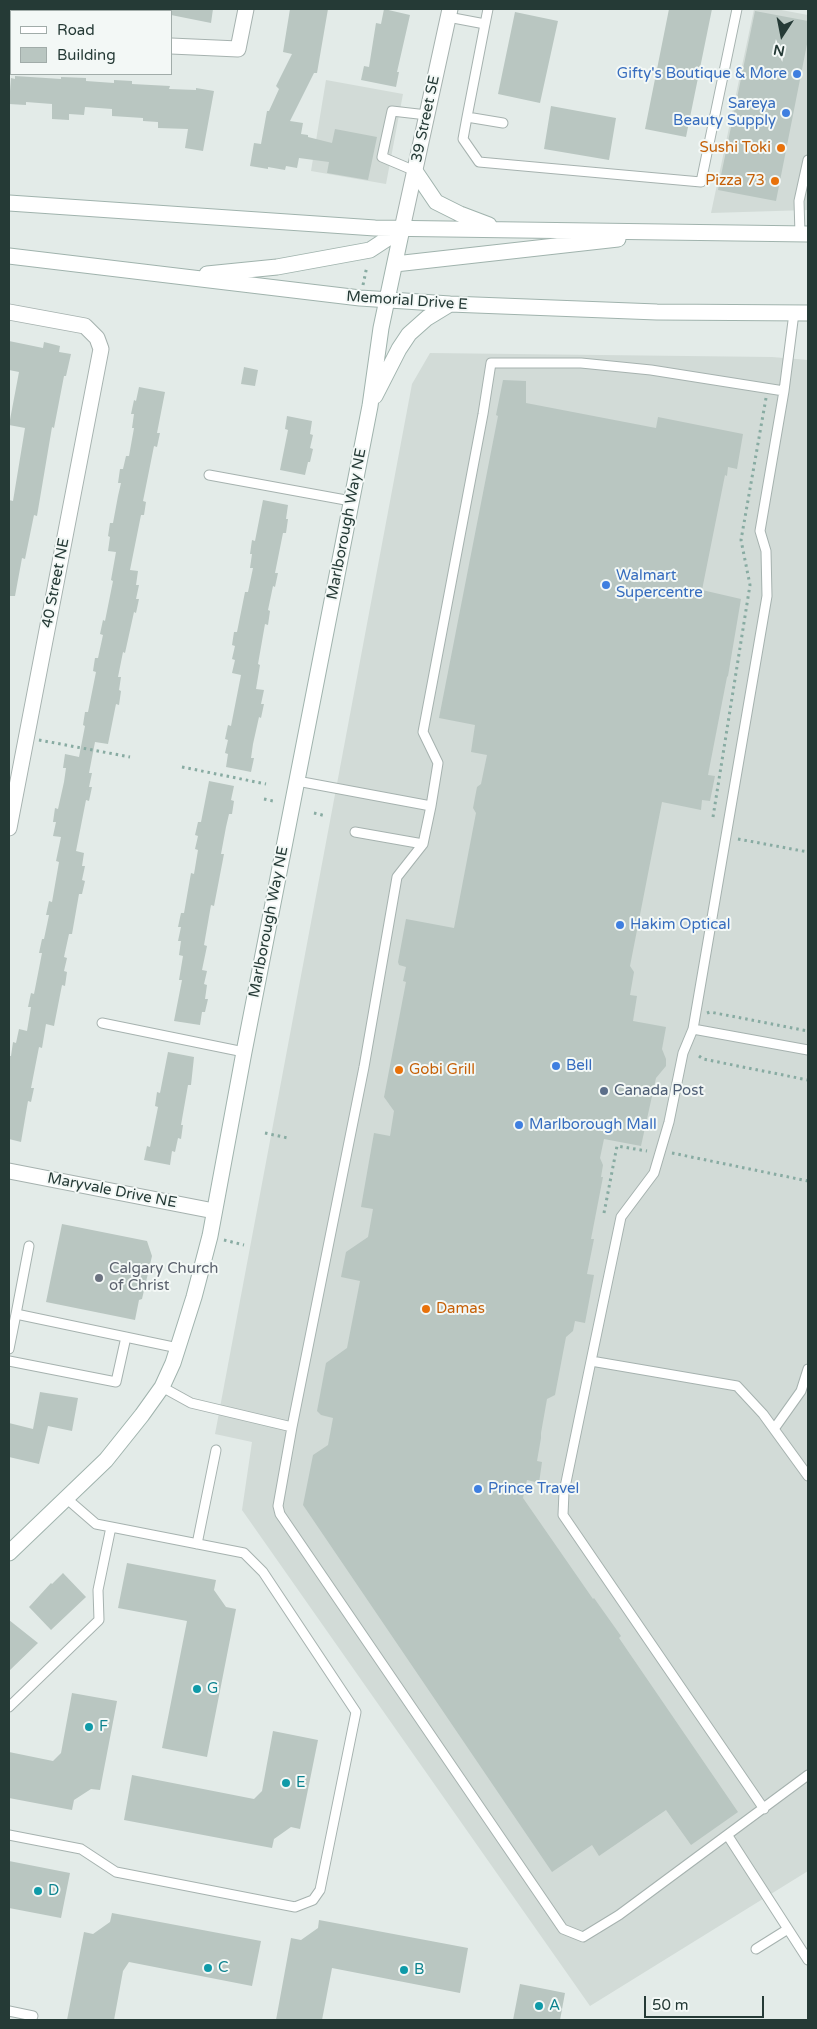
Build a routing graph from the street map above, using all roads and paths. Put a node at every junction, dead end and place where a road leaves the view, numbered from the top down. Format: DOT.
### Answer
graph roads {
  1 [pos="246,9"];
  2 [pos="488,9"];
  3 [pos="737,9"];
  4 [pos="449,13"];
  5 [pos="485,24"];
  6 [pos="172,46"];
  7 [pos="427,114"];
  8 [pos="467,117"];
  9 [pos="503,123"];
  10 [pos="808,166"];
  11 [pos="415,171"];
  12 [pos="9,203"];
  13 [pos="402,229"];
  14 [pos="498,229"];
  15 [pos="682,232"];
  16 [pos="804,234"];
  17 [pos="9,256"];
  18 [pos="395,264"];
  19 [pos="367,266"];
  20 [pos="176,277"];
  21 [pos="362,288"];
  22 [pos="388,300"];
  23 [pos="450,304"];
  24 [pos="9,312"];
  25 [pos="801,313"];
  26 [pos="767,389"];
  27 [pos="784,391"];
  28 [pos="370,406"];
  29 [pos="209,475"];
  30 [pos="351,501"];
  31 [pos="26,737"];
  32 [pos="130,757"];
  33 [pos="182,767"];
  34 [pos="14,770"];
  35 [pos="297,781"];
  36 [pos="266,784"];
  37 [pos="264,799"];
  38 [pos="274,801"];
  39 [pos="431,806"];
  40 [pos="314,814"];
  41 [pos="326,816"];
  42 [pos="713,816"];
  43 [pos="9,828"];
  44 [pos="355,832"];
  45 [pos="726,836"];
  46 [pos="423,844"];
  47 [pos="808,852"];
  48 [pos="706,1014"];
  49 [pos="102,1023"];
  50 [pos="694,1029"];
  51 [pos="808,1031"];
  52 [pos="808,1050"];
  53 [pos="244,1052"];
  54 [pos="699,1056"];
  55 [pos="808,1080"];
  56 [pos="265,1133"];
  57 [pos="288,1138"];
  58 [pos="647,1151"];
  59 [pos="672,1153"];
  60 [pos="9,1171"];
  61 [pos="808,1181"];
  62 [pos="214,1211"];
  63 [pos="604,1213"];
  64 [pos="224,1240"];
  65 [pos="244,1245"];
  66 [pos="29,1246"];
  67 [pos="16,1314"];
  68 [pos="126,1337"];
  69 [pos="178,1348"];
  70 [pos="9,1349"];
  71 [pos="9,1361"];
  72 [pos="591,1361"];
  73 [pos="808,1369"];
  74 [pos="162,1387"];
  75 [pos="292,1427"];
  76 [pos="774,1429"];
  77 [pos="216,1450"];
  78 [pos="808,1476"];
  79 [pos="66,1498"];
  80 [pos="110,1527"];
  81 [pos="197,1544"];
  82 [pos="9,1553"];
  83 [pos="9,1707"];
  84 [pos="808,1775"];
  85 [pos="764,1809"];
  86 [pos="9,1836"];
  87 [pos="728,1836"];
  88 [pos="788,1929"];
  89 [pos="756,1949"];
  90 [pos="808,1960"];
  91 [pos="9,2011"];
  92 [pos="33,2016"];
  1 -- 6 [label="street"];
  2 -- 5 [label="lane"];
  3 -- 8 [label="lane"];
  4 -- 5 [label="lane"];
  4 -- 7 [label="street, 39 Street SE"];
  5 -- 8 [label="lane"];
  7 -- 11 [label="street, 39 Street SE"];
  7 -- 11 [label="lane"];
  8 -- 9 [label="lane"];
  10 -- 16 [label="lane"];
  11 -- 13 [label="street, 39 Street SE"];
  11 -- 14 [label="street"];
  12 -- 13 [label="street"];
  13 -- 14 [label="street"];
  13 -- 18 [label="street, Marlborough Way NE"];
  13 -- 20 [label="street"];
  14 -- 15 [label="street"];
  15 -- 16 [label="street"];
  15 -- 18 [label="street"];
  17 -- 20 [label="street, Memorial Drive E"];
  18 -- 22 [label="street, Marlborough Way NE"];
  19 -- 21 [label="path"];
  20 -- 22 [label="street, Memorial Drive E"];
  22 -- 23 [label="street, Memorial Drive E"];
  22 -- 28 [label="street, Marlborough Way NE"];
  23 -- 25 [label="street, Memorial Drive E"];
  23 -- 28 [label="street"];
  24 -- 31 [label="street, 40 Street NE"];
  25 -- 27 [label="lane"];
  26 -- 27 [label="lane"];
  26 -- 39 [label="lane"];
  26 -- 42 [label="path"];
  27 -- 45 [label="lane"];
  28 -- 30 [label="street, Marlborough Way NE"];
  29 -- 30 [label="lane"];
  30 -- 35 [label="street, Marlborough Way NE"];
  31 -- 32 [label="path"];
  31 -- 34 [label="street, 40 Street NE"];
  33 -- 36 [label="path"];
  34 -- 43 [label="street, 40 Street NE"];
  35 -- 39 [label="lane"];
  35 -- 53 [label="street, Marlborough Way NE"];
  37 -- 38 [label="path"];
  39 -- 46 [label="lane"];
  40 -- 41 [label="path"];
  44 -- 46 [label="lane"];
  45 -- 47 [label="path"];
  45 -- 50 [label="lane"];
  46 -- 75 [label="lane"];
  48 -- 51 [label="path"];
  49 -- 53 [label="lane"];
  50 -- 52 [label="lane"];
  50 -- 72 [label="lane"];
  53 -- 62 [label="street, Marlborough Way NE"];
  54 -- 55 [label="path"];
  56 -- 57 [label="path"];
  58 -- 63 [label="path"];
  59 -- 61 [label="path"];
  60 -- 62 [label="street, Maryvale Drive NE"];
  62 -- 69 [label="street, Marlborough Way NE"];
  64 -- 65 [label="path"];
  66 -- 67 [label="lane"];
  67 -- 68 [label="lane"];
  67 -- 70 [label="lane"];
  68 -- 69 [label="lane"];
  68 -- 71 [label="lane"];
  69 -- 74 [label="street, Marlborough Way NE"];
  72 -- 76 [label="lane"];
  72 -- 85 [label="lane"];
  73 -- 76 [label="lane"];
  74 -- 75 [label="lane"];
  74 -- 79 [label="street, Marlborough Way NE"];
  75 -- 87 [label="lane"];
  76 -- 78 [label="lane"];
  77 -- 81 [label="lane"];
  79 -- 80 [label="lane"];
  79 -- 82 [label="street, Marlborough Way NE"];
  80 -- 81 [label="lane"];
  80 -- 83 [label="lane"];
  81 -- 86 [label="lane"];
  84 -- 85 [label="lane"];
  85 -- 87 [label="lane"];
  87 -- 88 [label="lane"];
  88 -- 89 [label="lane"];
  88 -- 90 [label="lane"];
  91 -- 92 [label="lane"];
}
